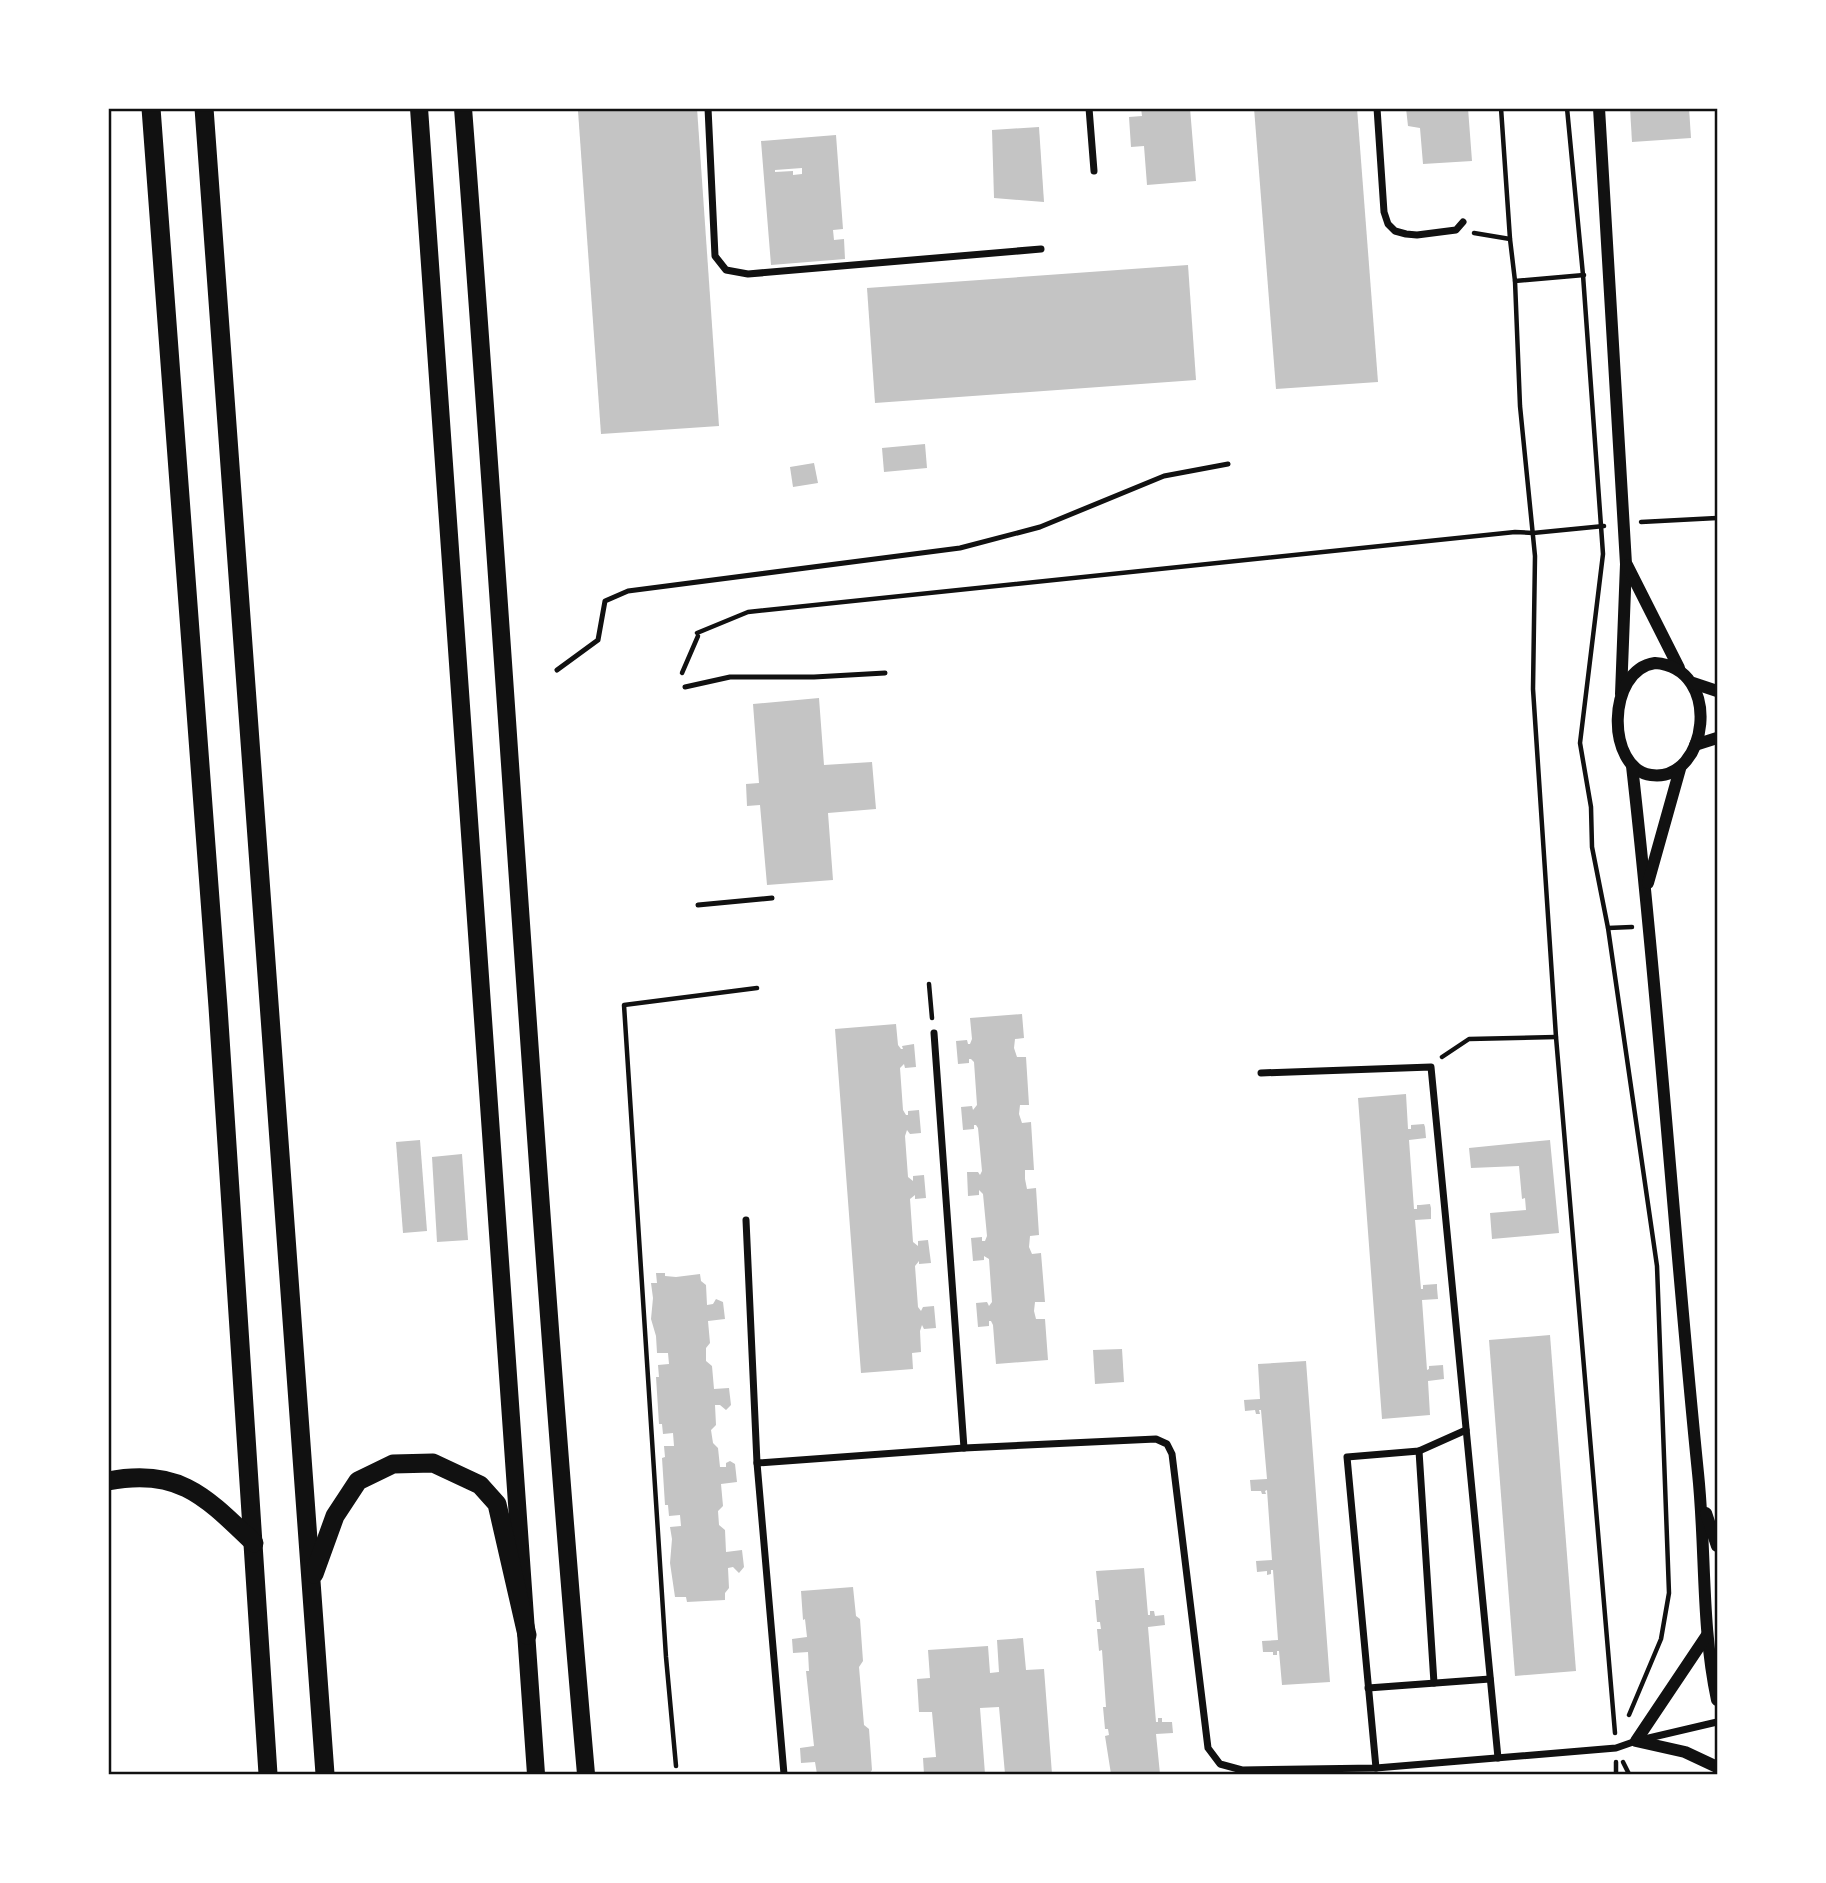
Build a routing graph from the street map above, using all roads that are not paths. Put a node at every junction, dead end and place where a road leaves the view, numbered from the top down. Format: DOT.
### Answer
graph roads {
  1 [pos="151,108"];
  2 [pos="204,108"];
  3 [pos="419,108"];
  4 [pos="463,108"];
  5 [pos="708,108"];
  6 [pos="1089,108"];
  7 [pos="1377,108"];
  8 [pos="1599,108"];
  9 [pos="1094,171"];
  10 [pos="1463,222"];
  11 [pos="1041,249"];
  12 [pos="1228,464"];
  13 [pos="1626,564"];
  14 [pos="1679,668"];
  15 [pos="556,670"];
  16 [pos="885,673"];
  17 [pos="1693,683"];
  18 [pos="685,687"];
  19 [pos="1717,691"];
  20 [pos="1620,694"];
  21 [pos="1717,738"];
  22 [pos="1695,746"];
  23 [pos="1632,766"];
  24 [pos="1680,769"];
  25 [pos="1646,890"];
  26 [pos="772,898"];
  27 [pos="698,905"];
  28 [pos="934,1033"];
  29 [pos="1261,1073"];
  30 [pos="746,1220"];
  31 [pos="1466,1430"];
  32 [pos="964,1448"];
  33 [pos="1419,1451"];
  34 [pos="757,1463"];
  35 [pos="108,1481"];
  36 [pos="1702,1503"];
  37 [pos="1714,1527"];
  38 [pos="254,1543"];
  39 [pos="1717,1546"];
  40 [pos="311,1581"];
  41 [pos="1712,1633"];
  42 [pos="527,1635"];
  43 [pos="1490,1679"];
  44 [pos="1434,1684"];
  45 [pos="1368,1688"];
  46 [pos="1717,1700"];
  47 [pos="1717,1722"];
  48 [pos="1636,1741"];
  49 [pos="1497,1758"];
  50 [pos="1717,1767"];
  51 [pos="1376,1768"];
  52 [pos="268,1774"];
  53 [pos="325,1774"];
  54 [pos="537,1774"];
  55 [pos="586,1774"];
  56 [pos="784,1774"];
  1 -- 38 [label="highway"];
  2 -- 40 [label="highway"];
  3 -- 42 [label="main road"];
  4 -- 55 [label="main road"];
  5 -- 11 [label="street"];
  6 -- 9 [label="street"];
  7 -- 10 [label="street"];
  8 -- 13 [label="street"];
  12 -- 15 [label="lane"];
  13 -- 14 [label="street"];
  13 -- 20 [label="street"];
  14 -- 17 [label="street"];
  14 -- 20 [label="street"];
  16 -- 18 [label="lane"];
  17 -- 19 [label="street"];
  17 -- 22 [label="street"];
  20 -- 23 [label="street"];
  21 -- 22 [label="street"];
  22 -- 24 [label="street"];
  23 -- 24 [label="street"];
  23 -- 25 [label="street"];
  24 -- 25 [label="street"];
  25 -- 36 [label="street"];
  26 -- 27 [label="lane"];
  28 -- 32 [label="street"];
  29 -- 31 [label="street"];
  30 -- 34 [label="street"];
  31 -- 33 [label="street"];
  31 -- 43 [label="street"];
  32 -- 34 [label="street"];
  32 -- 51 [label="street"];
  33 -- 44 [label="street"];
  33 -- 45 [label="street"];
  34 -- 56 [label="street"];
  35 -- 38 [label="highway"];
  36 -- 37 [label="street"];
  36 -- 41 [label="street"];
  37 -- 39 [label="street"];
  38 -- 52 [label="highway"];
  40 -- 42 [label="highway"];
  40 -- 53 [label="highway"];
  41 -- 46 [label="street"];
  41 -- 48 [label="street"];
  42 -- 54 [label="main road"];
  43 -- 44 [label="street"];
  43 -- 49 [label="street"];
  44 -- 45 [label="street"];
  45 -- 51 [label="street"];
  47 -- 48 [label="street"];
  48 -- 49 [label="street"];
  48 -- 50 [label="street"];
  49 -- 51 [label="street"];
}
